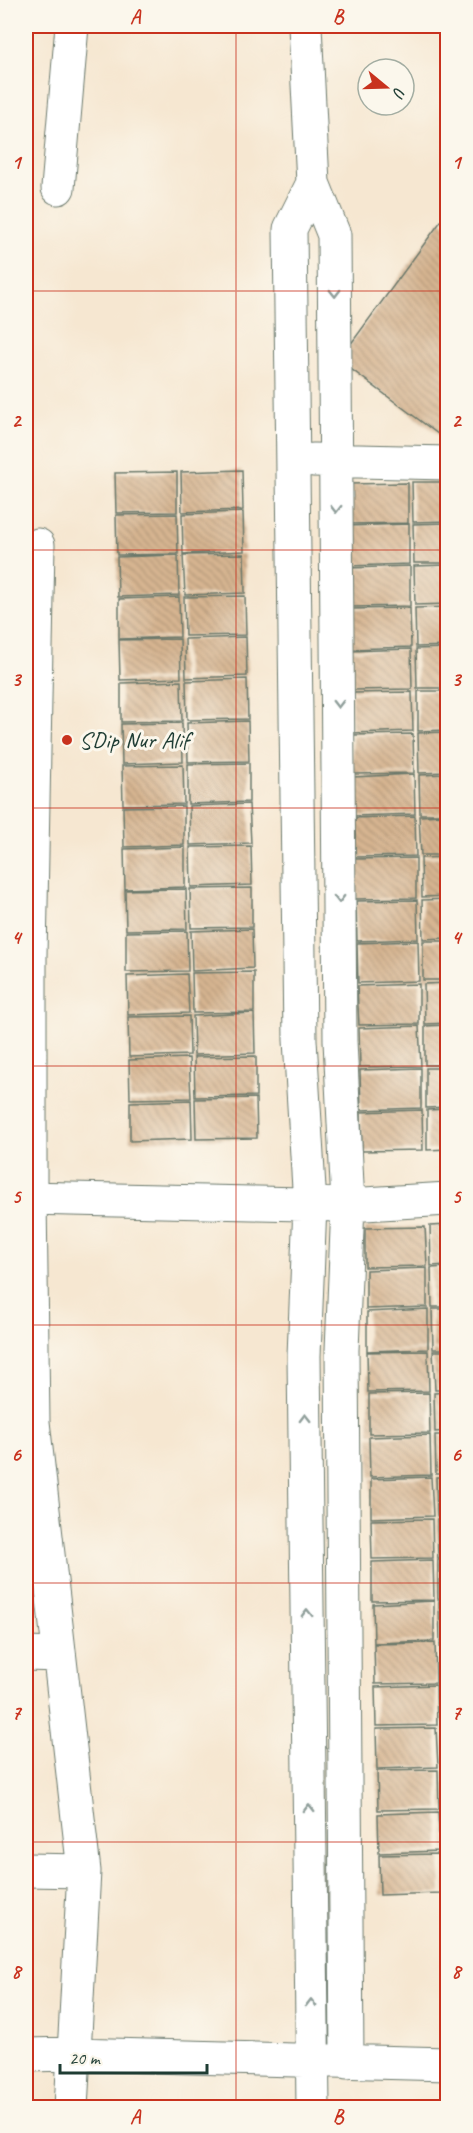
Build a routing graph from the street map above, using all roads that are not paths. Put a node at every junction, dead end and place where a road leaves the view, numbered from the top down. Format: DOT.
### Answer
graph roads {
  1 [pos="72,26"];
  2 [pos="304,26"];
  3 [pos="313,183"];
  4 [pos="58,188"];
  5 [pos="336,460"];
  6 [pos="294,461"];
  7 [pos="447,463"];
  8 [pos="38,545"];
  9 [pos="28,956"];
  10 [pos="300,1040"];
  11 [pos="340,1041"];
  12 [pos="28,1198"];
  13 [pos="447,1199"];
  14 [pos="310,1205"];
  15 [pos="348,1205"];
  16 [pos="342,1350"];
  17 [pos="304,1356"];
  18 [pos="29,1422"];
  19 [pos="26,1654"];
  20 [pos="59,1655"];
  21 [pos="26,1870"];
  22 [pos="84,1871"];
  23 [pos="73,2054"];
  24 [pos="26,2055"];
  25 [pos="311,2062"];
  26 [pos="347,2062"];
  27 [pos="447,2064"];
  28 [pos="71,2108"];
  29 [pos="313,2108"];
  1 -- 4 [label="street"];
  2 -- 3 [label="street"];
  3 -- 5 [label="street, one-way"];
  3 -- 6 [label="street"];
  5 -- 6 [label="street"];
  5 -- 7 [label="street"];
  5 -- 11 [label="street, one-way"];
  6 -- 10 [label="street"];
  8 -- 9 [label="street"];
  9 -- 12 [label="street"];
  10 -- 11 [label="street"];
  10 -- 14 [label="street"];
  11 -- 15 [label="street"];
  12 -- 14 [label="street"];
  12 -- 18 [label="street"];
  13 -- 15 [label="street"];
  14 -- 15 [label="street"];
  14 -- 17 [label="street"];
  15 -- 16 [label="street"];
  16 -- 17 [label="street"];
  16 -- 26 [label="street"];
  25 -- 17 [label="street, one-way"];
  18 -- 20 [label="street"];
  19 -- 20 [label="street"];
  20 -- 22 [label="street"];
  21 -- 22 [label="street"];
  22 -- 23 [label="street"];
  23 -- 24 [label="street"];
  23 -- 25 [label="street"];
  23 -- 28 [label="street"];
  25 -- 26 [label="street"];
  25 -- 29 [label="street"];
  26 -- 27 [label="street"];
}
